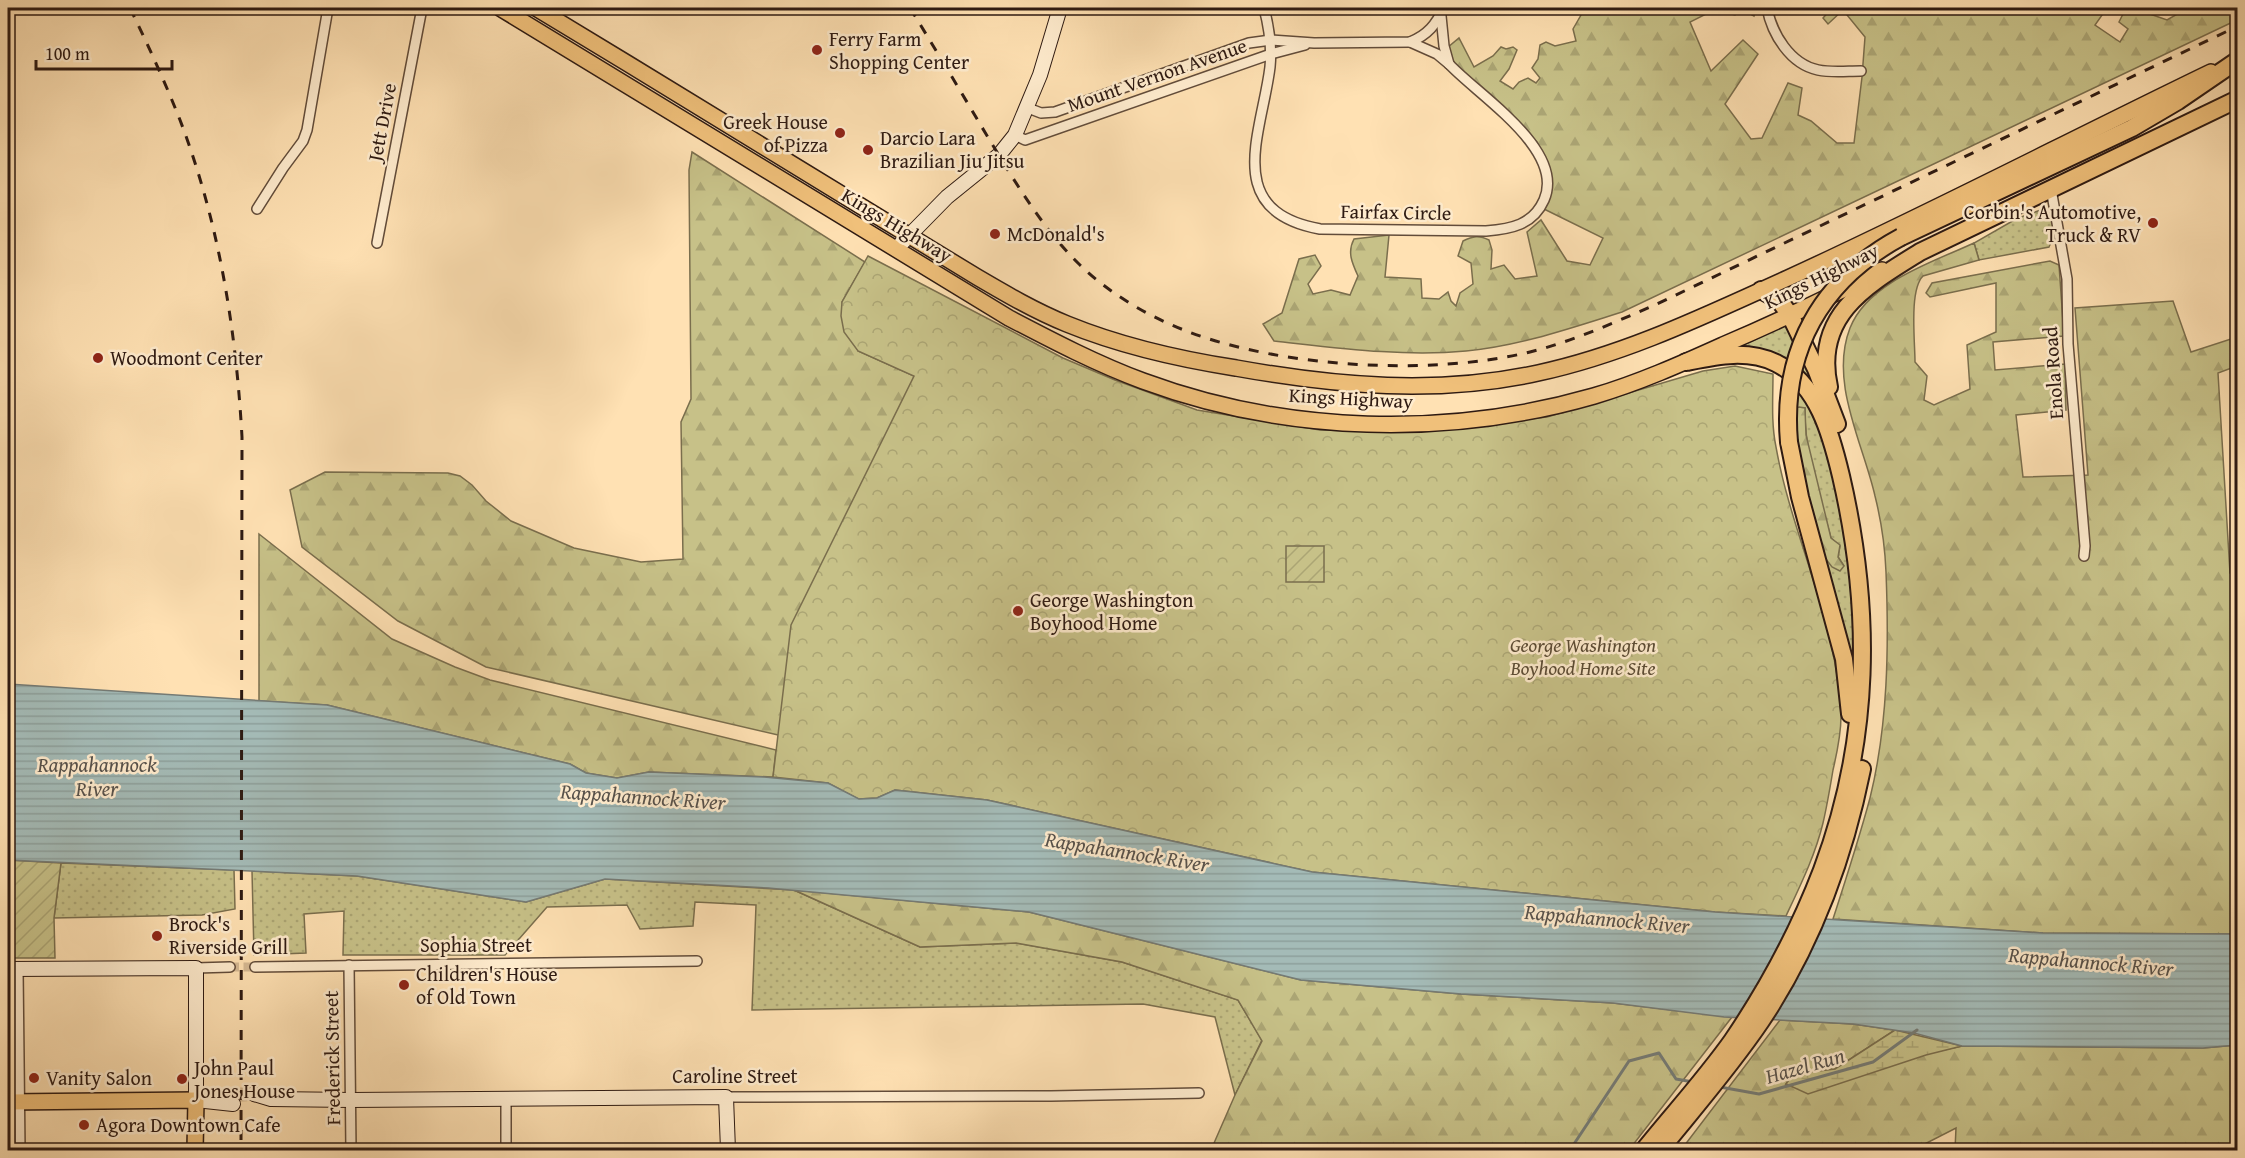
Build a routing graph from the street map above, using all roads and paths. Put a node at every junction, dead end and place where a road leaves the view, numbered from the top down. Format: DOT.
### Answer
graph roads {
  1 [pos="328,8"];
  2 [pos="422,8"];
  3 [pos="500,8"];
  4 [pos="536,8"];
  5 [pos="1060,8"];
  6 [pos="1264,8"];
  7 [pos="1767,8"];
  8 [pos="1442,10"];
  9 [pos="1270,40"];
  10 [pos="1410,42"];
  11 [pos="1314,43"];
  12 [pos="1271,54"];
  13 [pos="2236,60"];
  14 [pos="1449,64"];
  15 [pos="1861,71"];
  16 [pos="2238,99"];
  17 [pos="1028,108"];
  18 [pos="1015,135"];
  19 [pos="2051,189"];
  20 [pos="257,209"];
  21 [pos="908,236"];
  22 [pos="377,243"];
  23 [pos="896,249"];
  24 [pos="1920,252"];
  25 [pos="1761,290"];
  26 [pos="1790,315"];
  27 [pos="1686,362"];
  28 [pos="1836,420"];
  29 [pos="2084,556"];
  30 [pos="1841,808"];
  31 [pos="1828,872"];
  32 [pos="697,961"];
  33 [pos="349,965"];
  34 [pos="230,967"];
  35 [pos="255,967"];
  36 [pos="196,968"];
  37 [pos="13,969"];
  38 [pos="1199,1093"];
  39 [pos="726,1097"];
  40 [pos="254,1099"];
  41 [pos="506,1099"];
  42 [pos="201,1100"];
  43 [pos="233,1100"];
  44 [pos="351,1100"];
  45 [pos="14,1102"];
  46 [pos="1674,1123"];
  47 [pos="20,1150"];
  48 [pos="195,1150"];
  49 [pos="351,1150"];
  50 [pos="506,1150"];
  51 [pos="728,1150"];
  52 [pos="1644,1150"];
  53 [pos="1660,1150"];
  1 -- 20 [label="street"];
  2 -- 22 [label="street, Jett Drive"];
  3 -- 23 [label="main road, Kings Highway"];
  4 -- 21 [label="main road, Kings Highway"];
  5 -- 17 [label="main road"];
  6 -- 9 [label="street, Fairfax Circle"];
  7 -- 15 [label="street"];
  8 -- 10 [label="street"];
  8 -- 14 [label="street"];
  9 -- 11 [label="street, Mount Vernon Avenue"];
  9 -- 12 [label="street, Fairfax Circle"];
  9 -- 17 [label="street, Mount Vernon Avenue"];
  10 -- 11 [label="street, Mount Vernon Avenue"];
  10 -- 14 [label="street, Fairfax Circle"];
  11 -- 12 [label="street, Mount Vernon Avenue"];
  12 -- 14 [label="street, Fairfax Circle"];
  12 -- 18 [label="street, Mount Vernon Avenue"];
  13 -- 25 [label="main road, Kings Highway"];
  13 -- 30 [label="highway, bridge"];
  16 -- 19 [label="highway, Kings Highway"];
  17 -- 18 [label="main road"];
  18 -- 21 [label="main road"];
  19 -- 24 [label="highway, Kings Highway"];
  19 -- 29 [label="street, Enola Road"];
  21 -- 23 [label="main road"];
  21 -- 25 [label="main road, Kings Highway"];
  23 -- 27 [label="main road, Kings Highway"];
  24 -- 26 [label="main road, Kings Highway"];
  24 -- 28 [label="highway"];
  25 -- 26 [label="highway"];
  26 -- 27 [label="main road, Kings Highway"];
  26 -- 28 [label="highway"];
  27 -- 30 [label="highway"];
  28 -- 31 [label="highway"];
  30 -- 31 [label="highway"];
  31 -- 46 [label="highway"];
  32 -- 33 [label="street, Sophia Street"];
  33 -- 35 [label="street, Sophia Street"];
  33 -- 44 [label="street, Frederick Street"];
  34 -- 36 [label="street"];
  36 -- 37 [label="main road"];
  36 -- 42 [label="main road"];
  37 -- 45 [label="street"];
  38 -- 39 [label="street, Caroline Street"];
  39 -- 41 [label="main road, Caroline Street"];
  39 -- 51 [label="main road"];
  40 -- 44 [label="main road, Caroline Street"];
  41 -- 44 [label="main road, Caroline Street"];
  41 -- 50 [label="street"];
  42 -- 43 [label="main road"];
  42 -- 45 [label="main road"];
  42 -- 48 [label="main road"];
  44 -- 49 [label="street, Frederick Street"];
  45 -- 47 [label="street"];
  46 -- 52 [label="highway"];
  46 -- 53 [label="highway"];
}
